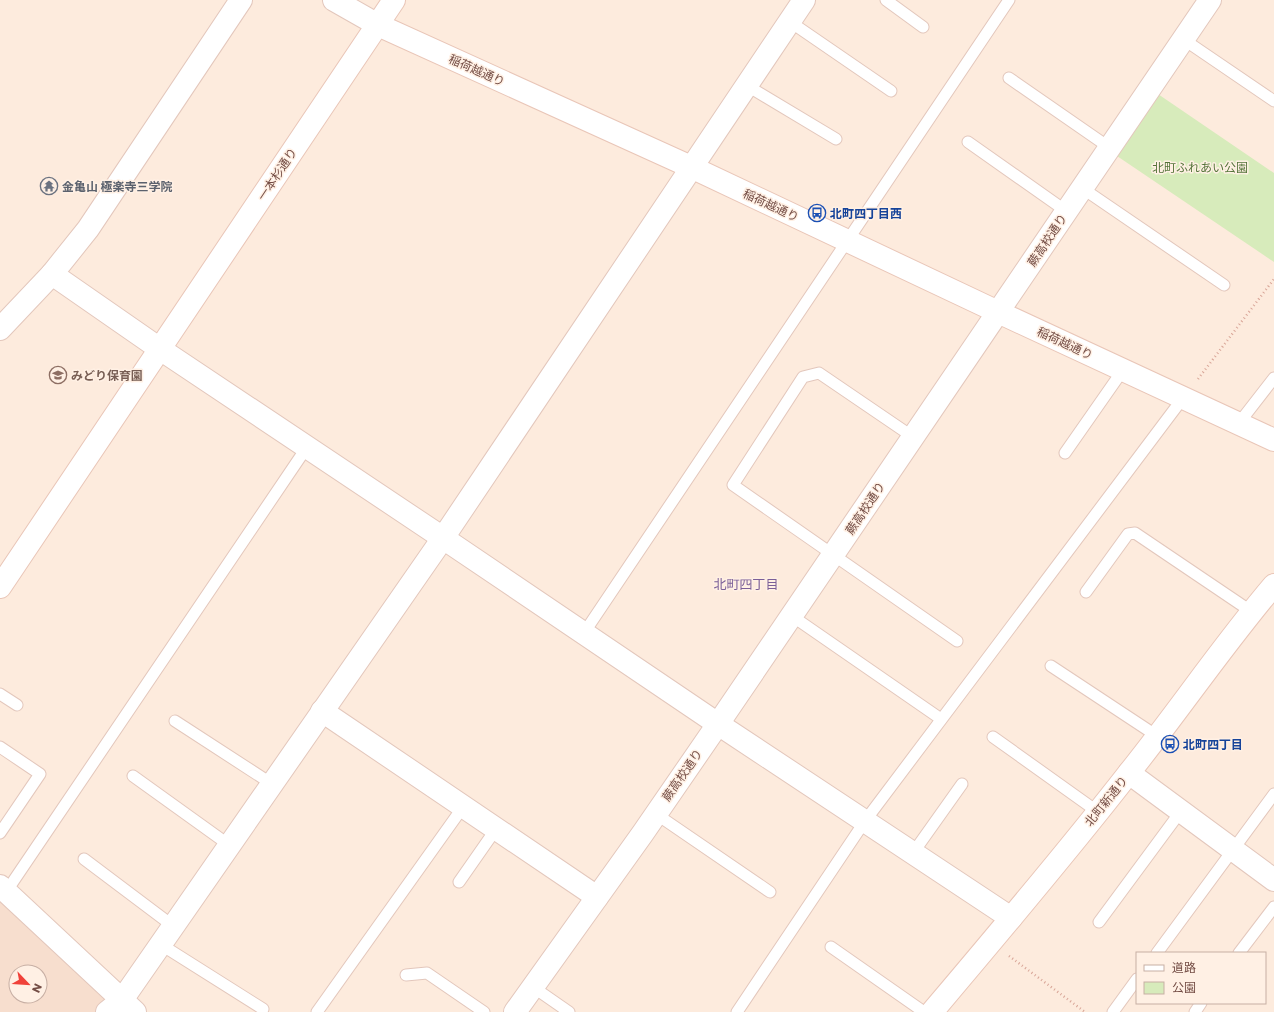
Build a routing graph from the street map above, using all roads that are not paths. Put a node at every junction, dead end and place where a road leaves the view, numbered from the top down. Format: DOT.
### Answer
graph roads {
  1 [pos="240,0"];
  2 [pos="334,0"];
  3 [pos="394,0"];
  4 [pos="804,0"];
  5 [pos="886,0"];
  6 [pos="1009,0"];
  7 [pos="1210,0"];
  8 [pos="789,21"];
  9 [pos="378,24"];
  10 [pos="923,27"];
  11 [pos="1183,39"];
  12 [pos="1009,78"];
  13 [pos="746,85"];
  14 [pos="891,90"];
  15 [pos="1274,100"];
  16 [pos="836,140"];
  17 [pos="968,142"];
  18 [pos="1110,148"];
  19 [pos="691,167"];
  20 [pos="1082,188"];
  21 [pos="1066,212"];
  22 [pos="847,240"];
  23 [pos="52,274"];
  24 [pos="1224,285"];
  25 [pos="998,312"];
  26 [pos="0,329"];
  27 [pos="160,349"];
  28 [pos="1123,370"];
  29 [pos="1274,378"];
  30 [pos="1183,398"];
  31 [pos="1240,423"];
  32 [pos="913,437"];
  33 [pos="1274,440"];
  34 [pos="307,447"];
  35 [pos="1065,453"];
  36 [pos="443,538"];
  37 [pos="833,554"];
  38 [pos="1274,585"];
  39 [pos="0,587"];
  40 [pos="1086,592"];
  41 [pos="1252,612"];
  42 [pos="792,616"];
  43 [pos="584,633"];
  44 [pos="958,641"];
  45 [pos="1051,666"];
  46 [pos="0,694"];
  47 [pos="17,705"];
  48 [pos="322,711"];
  49 [pos="942,719"];
  50 [pos="176,721"];
  51 [pos="718,724"];
  52 [pos="1157,736"];
  53 [pos="993,737"];
  54 [pos="0,747"];
  55 [pos="1129,774"];
  56 [pos="133,776"];
  57 [pos="272,784"];
  58 [pos="962,784"];
  59 [pos="1274,794"];
  60 [pos="463,807"];
  61 [pos="1181,811"];
  62 [pos="1098,812"];
  63 [pos="656,814"];
  64 [pos="865,821"];
  65 [pos="496,829"];
  66 [pos="0,833"];
  67 [pos="229,845"];
  68 [pos="1233,850"];
  69 [pos="913,853"];
  70 [pos="84,859"];
  71 [pos="1274,880"];
  72 [pos="459,882"];
  73 [pos="3,889"];
  74 [pos="770,892"];
  75 [pos="597,897"];
  76 [pos="1274,907"];
  77 [pos="1011,918"];
  78 [pos="1099,922"];
  79 [pos="173,926"];
  80 [pos="160,944"];
  81 [pos="831,947"];
  82 [pos="1158,952"];
  83 [pos="1240,952"];
  84 [pos="406,975"];
  85 [pos="1136,980"];
  86 [pos="533,987"];
  87 [pos="121,1008"];
  88 [pos="263,1009"];
  89 [pos="317,1012"];
  90 [pos="484,1012"];
  91 [pos="515,1012"];
  92 [pos="568,1012"];
  93 [pos="737,1012"];
  94 [pos="924,1012"];
  95 [pos="932,1012"];
  96 [pos="1113,1012"];
  1 -- 23 [label="street"];
  2 -- 9 [label="street, 稲荷越通り"];
  3 -- 9 [label="street, 一本杉通り"];
  4 -- 8 [label="street"];
  5 -- 10 [label="lane"];
  6 -- 22 [label="lane"];
  7 -- 11 [label="street, 蕨高校通り"];
  8 -- 13 [label="street"];
  8 -- 14 [label="lane"];
  9 -- 19 [label="street, 稲荷越通り"];
  9 -- 27 [label="street, 一本杉通り"];
  11 -- 15 [label="lane"];
  11 -- 18 [label="street, 蕨高校通り"];
  12 -- 18 [label="lane"];
  13 -- 16 [label="lane"];
  13 -- 19 [label="street"];
  17 -- 21 [label="lane"];
  18 -- 20 [label="street, 蕨高校通り"];
  19 -- 22 [label="street, 稲荷越通り"];
  19 -- 36 [label="street"];
  20 -- 21 [label="street, 蕨高校通り"];
  20 -- 24 [label="lane"];
  21 -- 25 [label="street, 蕨高校通り"];
  22 -- 25 [label="street, 稲荷越通り"];
  22 -- 43 [label="lane"];
  23 -- 26 [label="street"];
  23 -- 27 [label="street"];
  25 -- 28 [label="street, 稲荷越通り"];
  25 -- 32 [label="street, 蕨高校通り"];
  27 -- 34 [label="street"];
  27 -- 39 [label="street, 一本杉通り"];
  28 -- 30 [label="street, 稲荷越通り"];
  28 -- 35 [label="lane"];
  29 -- 31 [label="lane"];
  30 -- 31 [label="street, 稲荷越通り"];
  30 -- 49 [label="lane"];
  31 -- 33 [label="street, 稲荷越通り"];
  32 -- 37 [label="street, 蕨高校通り"];
  32 -- 37 [label="lane"];
  34 -- 36 [label="street"];
  34 -- 73 [label="lane"];
  36 -- 43 [label="street"];
  36 -- 48 [label="street"];
  37 -- 42 [label="street, 蕨高校通り"];
  37 -- 44 [label="lane"];
  38 -- 41 [label="street, 北町新通り"];
  40 -- 41 [label="lane"];
  41 -- 52 [label="street, 北町新通り"];
  42 -- 49 [label="lane"];
  42 -- 51 [label="street, 蕨高校通り"];
  43 -- 51 [label="street"];
  45 -- 52 [label="lane"];
  46 -- 47 [label="lane"];
  48 -- 57 [label="street"];
  48 -- 60 [label="street"];
  49 -- 64 [label="lane"];
  50 -- 57 [label="lane"];
  51 -- 63 [label="street, 蕨高校通り"];
  51 -- 64 [label="street"];
  52 -- 55 [label="street, 北町新通り"];
  53 -- 62 [label="lane"];
  54 -- 66 [label="lane"];
  55 -- 61 [label="street"];
  55 -- 62 [label="street, 北町新通り"];
  56 -- 67 [label="lane"];
  57 -- 67 [label="street"];
  58 -- 69 [label="lane"];
  59 -- 68 [label="lane"];
  60 -- 65 [label="street"];
  60 -- 89 [label="lane"];
  61 -- 68 [label="street"];
  61 -- 78 [label="lane"];
  62 -- 77 [label="street, 北町新通り"];
  63 -- 74 [label="lane"];
  63 -- 75 [label="street, 蕨高校通り"];
  64 -- 69 [label="street"];
  64 -- 93 [label="lane"];
  65 -- 72 [label="lane"];
  65 -- 75 [label="street"];
  67 -- 79 [label="street"];
  68 -- 71 [label="street"];
  68 -- 82 [label="lane"];
  69 -- 77 [label="street"];
  70 -- 79 [label="lane"];
  73 -- 87 [label="street"];
  75 -- 86 [label="street, 蕨高校通り"];
  76 -- 83 [label="lane"];
  77 -- 95 [label="street, 北町新通り"];
  79 -- 80 [label="street"];
  80 -- 87 [label="street"];
  80 -- 88 [label="lane"];
  81 -- 94 [label="lane"];
  84 -- 90 [label="lane"];
  85 -- 96 [label="lane"];
  86 -- 91 [label="street, 蕨高校通り"];
  86 -- 92 [label="lane"];
}
